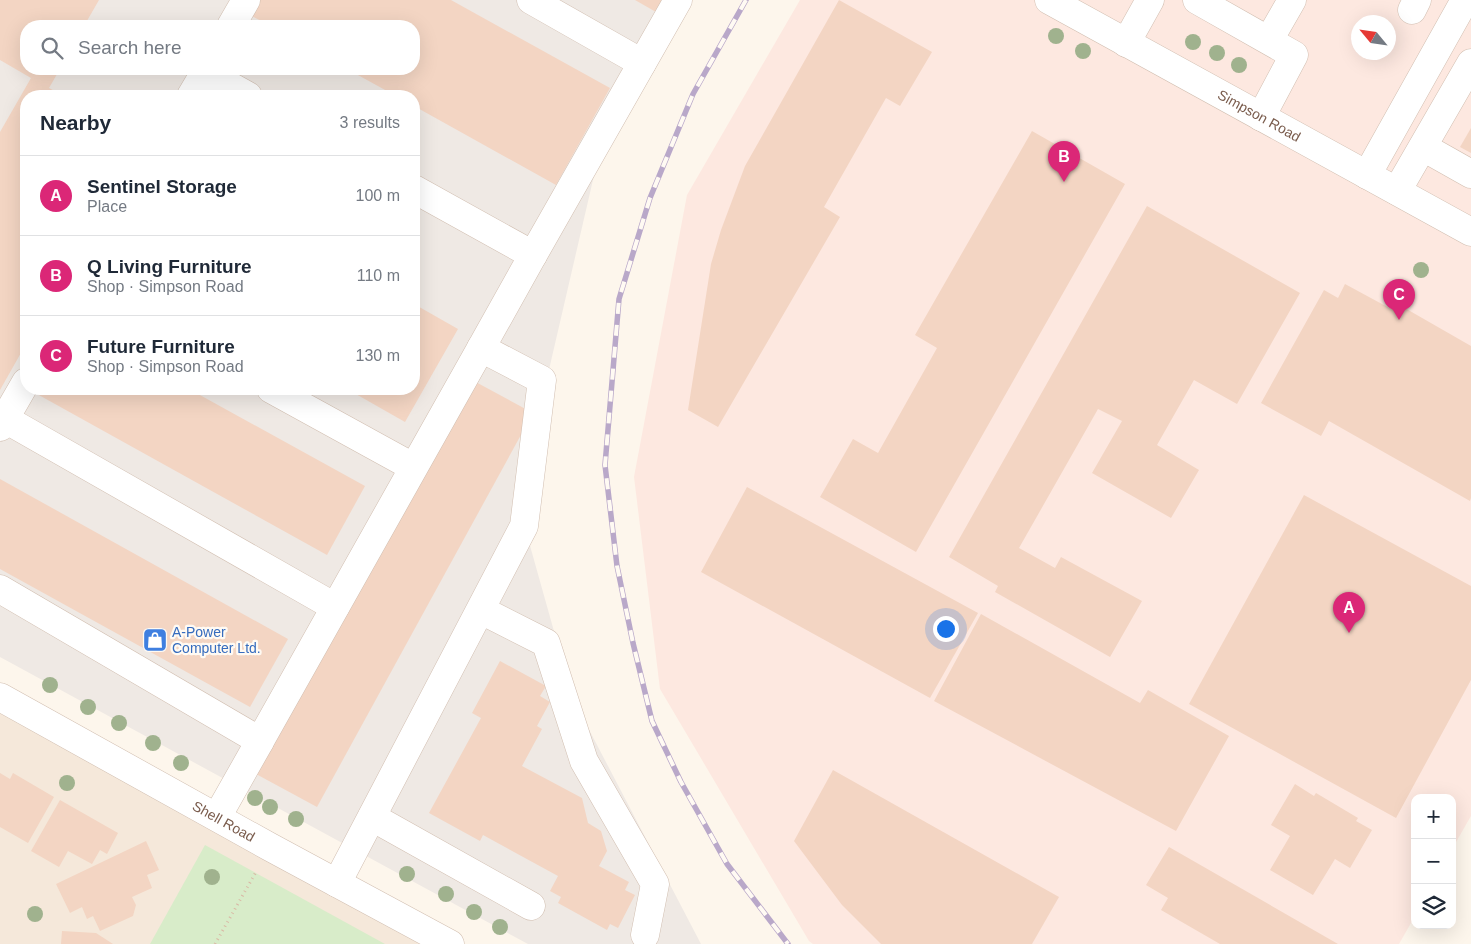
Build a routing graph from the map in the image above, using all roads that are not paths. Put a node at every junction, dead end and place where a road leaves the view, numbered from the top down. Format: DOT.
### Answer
graph roads {
  1 [pos="246,0"];
  2 [pos="530,0"];
  3 [pos="678,0"];
  4 [pos="1048,0"];
  5 [pos="1150,0"];
  6 [pos="1197,0"];
  7 [pos="1292,0"];
  8 [pos="1465,0"];
  9 [pos="235,20"];
  10 [pos="1269,40"];
  11 [pos="1126,43"];
  12 [pos="642,63"];
  13 [pos="1471,63"];
  14 [pos="203,75"];
  15 [pos="214,75"];
  16 [pos="194,90"];
  17 [pos="238,90"];
  18 [pos="1260,117"];
  19 [pos="1423,147"];
  20 [pos="1471,174"];
  21 [pos="1367,175"];
  22 [pos="1397,191"];
  23 [pos="420,192"];
  24 [pos="1471,232"];
  25 [pos="533,255"];
  26 [pos="481,348"];
  27 [pos="20,392"];
  28 [pos="283,395"];
  29 [pos="2,423"];
  30 [pos="413,468"];
  31 [pos="0,589"];
  32 [pos="334,608"];
  33 [pos="481,610"];
  34 [pos="0,697"];
  35 [pos="260,741"];
  36 [pos="217,817"];
  37 [pos="372,818"];
  38 [pos="337,883"];
  39 [pos="531,906"];
  40 [pos="647,941"];
  41 [pos="450,944"];
  1 -- 9 [label="street"];
  2 -- 12 [label="street"];
  3 -- 12 [label="street"];
  4 -- 11 [label="street, Simpson Road"];
  5 -- 11 [label="street"];
  6 -- 10 [label="street"];
  7 -- 10 [label="street"];
  8 -- 21 [label="street"];
  10 -- 18 [label="street"];
  11 -- 18 [label="street, Simpson Road"];
  12 -- 25 [label="street"];
  13 -- 19 [label="street"];
  14 -- 16 [label="street"];
  15 -- 17 [label="street"];
  18 -- 21 [label="street, Simpson Road"];
  19 -- 20 [label="street"];
  19 -- 22 [label="street"];
  21 -- 22 [label="street, Simpson Road"];
  22 -- 24 [label="street, Simpson Road"];
  23 -- 25 [label="street"];
  25 -- 26 [label="street"];
  26 -- 30 [label="street"];
  26 -- 33 [label="street"];
  27 -- 29 [label="street"];
  28 -- 30 [label="street"];
  29 -- 32 [label="street"];
  30 -- 32 [label="street"];
  31 -- 35 [label="street"];
  32 -- 35 [label="street"];
  33 -- 37 [label="street"];
  33 -- 40 [label="street"];
  34 -- 36 [label="street, Shell Road"];
  35 -- 36 [label="street"];
  36 -- 38 [label="street, Shell Road"];
  37 -- 38 [label="street"];
  37 -- 39 [label="street"];
  38 -- 41 [label="street, Shell Road"];
}
